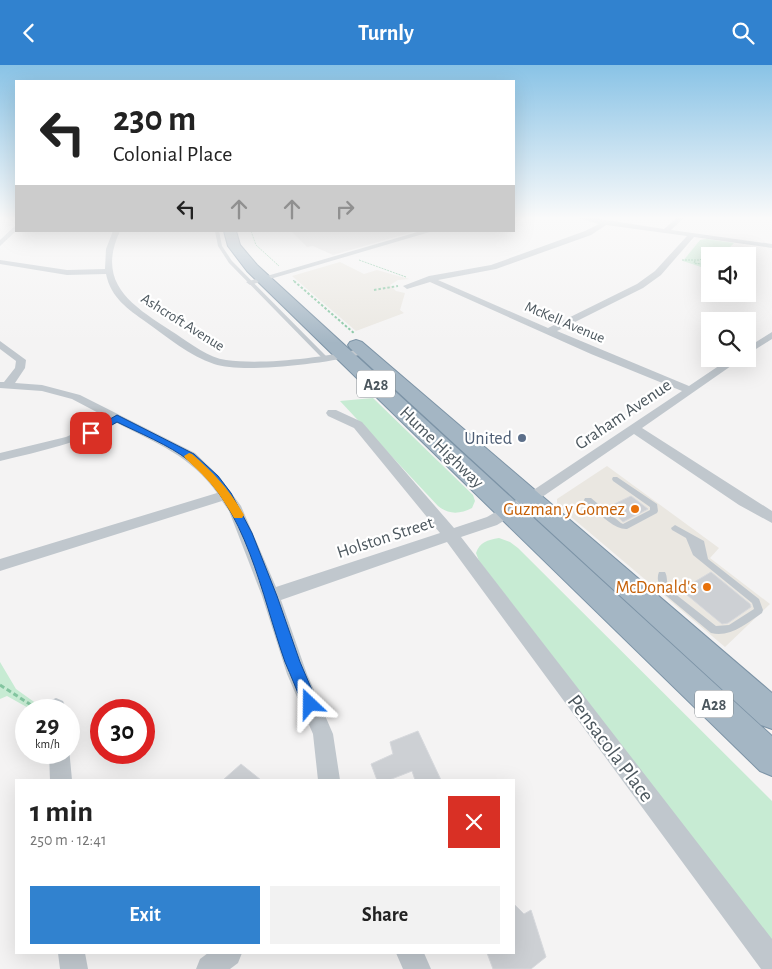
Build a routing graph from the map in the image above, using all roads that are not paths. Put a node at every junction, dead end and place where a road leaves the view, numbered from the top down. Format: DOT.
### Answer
graph roads {
  1 [pos="109,259"];
  2 [pos="231,259"];
  3 [pos="242,259"];
  4 [pos="262,259"];
  5 [pos="327,259"];
  6 [pos="515,259"];
  7 [pos="670,259"];
  8 [pos="0,262"];
  9 [pos="108,271"];
  10 [pos="280,272"];
  11 [pos="429,279"];
  12 [pos="257,281"];
  13 [pos="409,283"];
  14 [pos="550,331"];
  15 [pos="772,335"];
  16 [pos="0,344"];
  17 [pos="756,346"];
  18 [pos="345,355"];
  19 [pos="724,367"];
  20 [pos="4,385"];
  21 [pos="690,390"];
  22 [pos="332,413"];
  23 [pos="117,418"];
  24 [pos="633,428"];
  25 [pos="0,457"];
  26 [pos="614,479"];
  27 [pos="227,495"];
  28 [pos="588,500"];
  29 [pos="519,505"];
  30 [pos="771,516"];
  31 [pos="674,528"];
  32 [pos="451,536"];
  33 [pos="0,565"];
  34 [pos="662,574"];
  35 [pos="271,596"];
  36 [pos="772,715"];
  37 [pos="772,759"];
  38 [pos="60,764"];
  39 [pos="61,779"];
  40 [pos="329,779"];
  41 [pos="72,954"];
  42 [pos="227,954"];
  43 [pos="410,954"];
  44 [pos="772,961"];
  45 [pos="74,969"];
  46 [pos="210,969"];
  47 [pos="417,969"];
  1 -- 9 [label="street, Ashcroft Avenue"];
  2 -- 12 [label="lane"];
  3 -- 12 [label="highway, Hume Highway / A28"];
  4 -- 10 [label="highway, Hume Highway / A28"];
  5 -- 10 [label="street"];
  6 -- 11 [label="street"];
  7 -- 14 [label="street"];
  8 -- 9 [label="street"];
  9 -- 18 [label="street, Ashcroft Avenue"];
  10 -- 12 [label="street"];
  10 -- 18 [label="highway, Hume Highway / A28"];
  11 -- 13 [label="street"];
  11 -- 14 [label="street, McKell Avenue"];
  12 -- 18 [label="highway, Hume Highway / A28"];
  12 -- 18 [label="lane"];
  14 -- 21 [label="street, McKell Avenue"];
  15 -- 17 [label="street"];
  16 -- 20 [label="street"];
  18 -- 29 [label="highway, Hume Highway / A28"];
  19 -- 21 [label="street, Graham Avenue"];
  20 -- 23 [label="street"];
  21 -- 24 [label="street, Graham Avenue"];
  22 -- 32 [label="street, Pensacola Place"];
  23 -- 25 [label="street"];
  23 -- 27 [label="street"];
  24 -- 29 [label="street, Graham Avenue"];
  24 -- 30 [label="street"];
  26 -- 28 [label="lane"];
  27 -- 33 [label="street"];
  27 -- 35 [label="street"];
  29 -- 32 [label="street, Holston Street"];
  29 -- 36 [label="highway, Hume Highway / A28"];
  29 -- 37 [label="highway, Hume Highway / A28"];
  31 -- 34 [label="lane"];
  32 -- 35 [label="street, Holston Street"];
  32 -- 44 [label="street, Pensacola Place"];
  35 -- 40 [label="street"];
  38 -- 39 [label="street"];
  41 -- 45 [label="street"];
  42 -- 46 [label="street"];
  43 -- 47 [label="street"];
}
